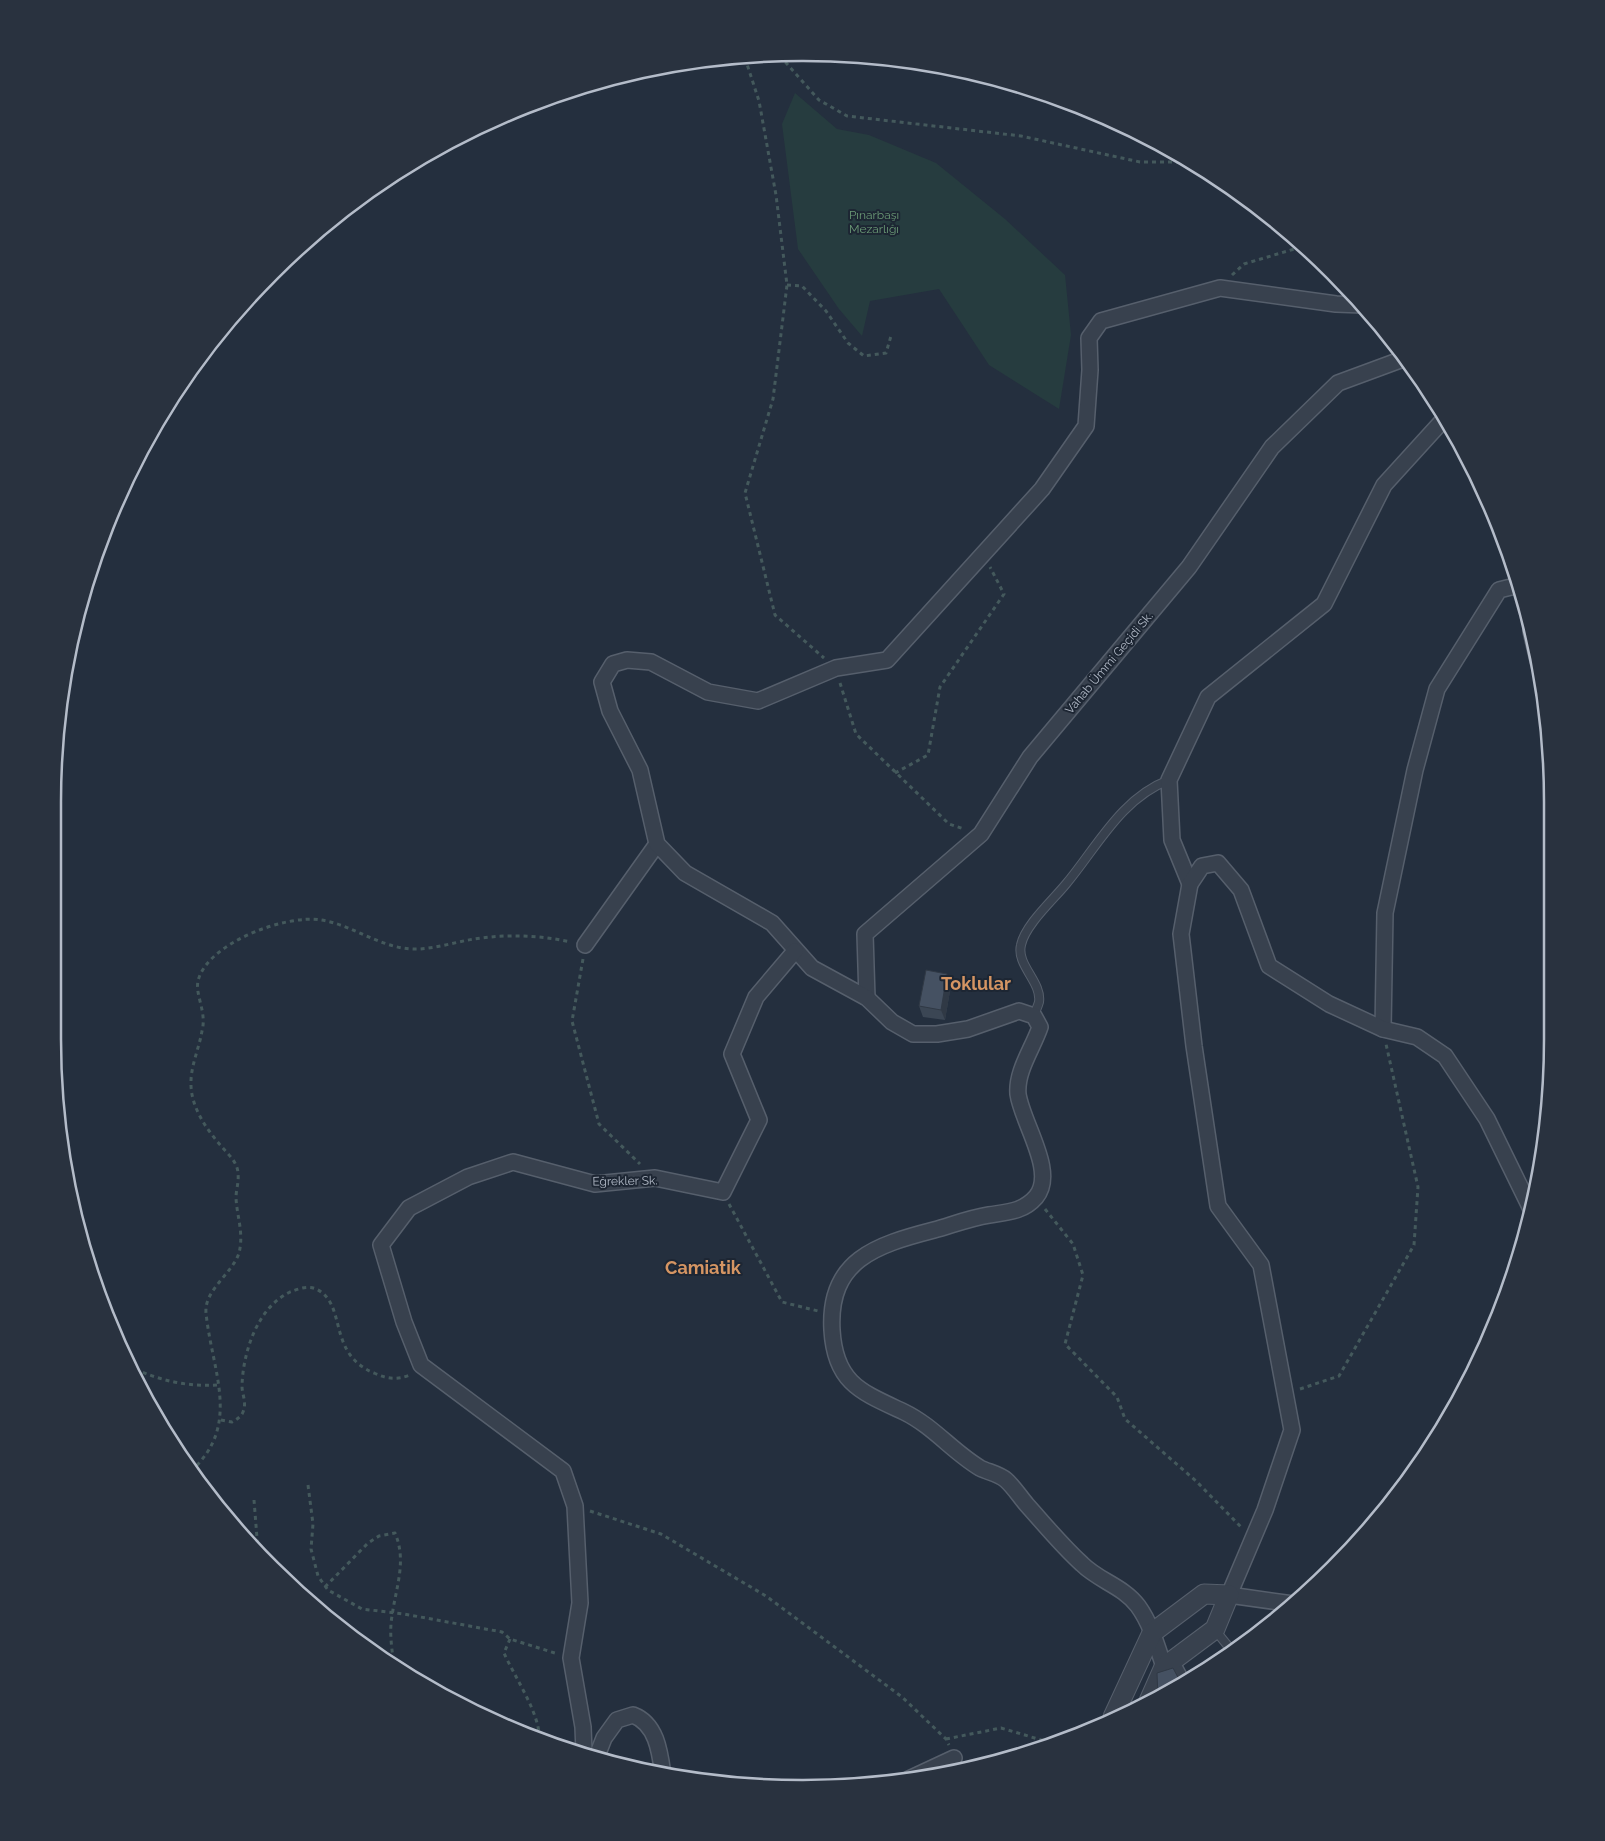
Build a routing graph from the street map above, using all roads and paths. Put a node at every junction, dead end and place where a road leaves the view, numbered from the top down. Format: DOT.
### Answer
graph roads {
  1 [pos="785,62"];
  2 [pos="747,64"];
  3 [pos="1175,162"];
  4 [pos="1295,249"];
  5 [pos="788,285"];
  6 [pos="1220,288"];
  7 [pos="1351,305"];
  8 [pos="891,336"];
  9 [pos="1398,361"];
  10 [pos="1440,425"];
  11 [pos="984,555"];
  12 [pos="1511,587"];
  13 [pos="836,668"];
  14 [pos="895,773"];
  15 [pos="1169,780"];
  16 [pos="982,834"];
  17 [pos="657,844"];
  18 [pos="1190,884"];
  19 [pos="585,945"];
  20 [pos="795,951"];
  21 [pos="867,998"];
  22 [pos="1034,1016"];
  23 [pos="1383,1029"];
  24 [pos="655,1178"];
  25 [pos="723,1192"];
  26 [pos="1036,1197"];
  27 [pos="1526,1199"];
  28 [pos="831,1315"];
  29 [pos="421,1365"];
  30 [pos="141,1372"];
  31 [pos="218,1385"];
  32 [pos="1285,1393"];
  33 [pos="221,1420"];
  34 [pos="197,1465"];
  35 [pos="308,1485"];
  36 [pos="254,1500"];
  37 [pos="575,1506"];
  38 [pos="1252,1539"];
  39 [pos="257,1540"];
  40 [pos="325,1587"];
  41 [pos="1229,1595"];
  42 [pos="1283,1603"];
  43 [pos="393,1612"];
  44 [pos="1214,1629"];
  45 [pos="1152,1632"];
  46 [pos="510,1639"];
  47 [pos="1228,1645"];
  48 [pos="393,1656"];
  49 [pos="571,1658"];
  50 [pos="1169,1664"];
  51 [pos="1179,1676"];
  52 [pos="1155,1690"];
  53 [pos="1117,1709"];
  54 [pos="537,1730"];
  55 [pos="946,1739"];
  56 [pos="1041,1740"];
  57 [pos="584,1746"];
  58 [pos="599,1750"];
  59 [pos="957,1764"];
  60 [pos="661,1766"];
  1 -- 3 [label="path"];
  2 -- 5 [label="path"];
  4 -- 6 [label="path"];
  5 -- 8 [label="path"];
  5 -- 13 [label="path"];
  6 -- 7 [label="street"];
  6 -- 11 [label="street"];
  9 -- 16 [label="street, Vahab Ümmi Geçidi Sk."];
  10 -- 15 [label="street"];
  11 -- 13 [label="street"];
  11 -- 14 [label="path"];
  12 -- 23 [label="street"];
  13 -- 14 [label="path"];
  13 -- 17 [label="street"];
  14 -- 16 [label="path"];
  15 -- 18 [label="street"];
  15 -- 22 [label="lane"];
  16 -- 21 [label="street, Vahab Ümmi Geçidi Sk."];
  17 -- 19 [label="street"];
  17 -- 20 [label="street"];
  18 -- 23 [label="street"];
  18 -- 32 [label="street"];
  19 -- 24 [label="path"];
  19 -- 31 [label="path"];
  20 -- 21 [label="street"];
  20 -- 25 [label="street"];
  21 -- 22 [label="street"];
  22 -- 26 [label="street"];
  23 -- 27 [label="street"];
  23 -- 32 [label="path"];
  24 -- 25 [label="street, Eğrekler Sk."];
  24 -- 29 [label="street, Eğrekler Sk."];
  25 -- 28 [label="path"];
  26 -- 28 [label="street"];
  26 -- 38 [label="path"];
  28 -- 45 [label="street"];
  29 -- 33 [label="path"];
  29 -- 37 [label="street"];
  30 -- 31 [label="path"];
  31 -- 33 [label="path"];
  32 -- 38 [label="street"];
  33 -- 34 [label="path"];
  35 -- 40 [label="path"];
  36 -- 39 [label="path"];
  37 -- 49 [label="street"];
  37 -- 55 [label="path"];
  38 -- 41 [label="street"];
  40 -- 43 [label="path"];
  40 -- 43 [label="path"];
  41 -- 42 [label="street"];
  41 -- 44 [label="street"];
  41 -- 45 [label="street"];
  43 -- 46 [label="path"];
  43 -- 48 [label="path"];
  44 -- 47 [label="lane"];
  44 -- 50 [label="street"];
  45 -- 50 [label="street"];
  45 -- 53 [label="street"];
  46 -- 49 [label="path"];
  46 -- 54 [label="path"];
  49 -- 57 [label="street"];
  50 -- 51 [label="street"];
  50 -- 52 [label="street"];
  55 -- 56 [label="path"];
  55 -- 59 [label="path"];
  58 -- 60 [label="street"];
}
